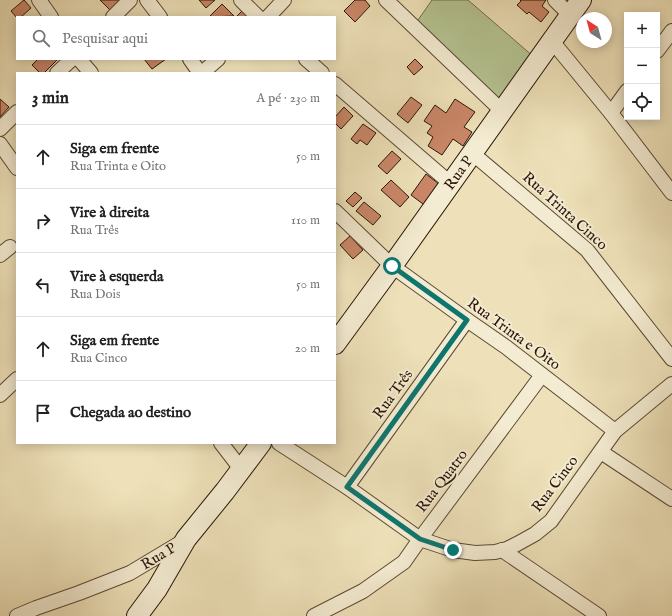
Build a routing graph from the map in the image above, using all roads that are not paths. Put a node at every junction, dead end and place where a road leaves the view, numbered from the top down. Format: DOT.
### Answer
graph roads {
  1 [pos="39,0"];
  2 [pos="130,0"];
  3 [pos="147,0"];
  4 [pos="241,0"];
  5 [pos="284,0"];
  6 [pos="386,0"];
  7 [pos="555,0"];
  8 [pos="575,8"];
  9 [pos="49,16"];
  10 [pos="114,16"];
  11 [pos="159,16"];
  12 [pos="257,16"];
  13 [pos="269,16"];
  14 [pos="672,31"];
  15 [pos="552,41"];
  16 [pos="659,48"];
  17 [pos="71,60"];
  18 [pos="80,60"];
  19 [pos="191,60"];
  20 [pos="217,60"];
  21 [pos="307,60"];
  22 [pos="59,72"];
  23 [pos="90,72"];
  24 [pos="200,72"];
  25 [pos="202,72"];
  26 [pos="321,72"];
  27 [pos="336,85"];
  28 [pos="624,95"];
  29 [pos="502,110"];
  30 [pos="16,113"];
  31 [pos="610,113"];
  32 [pos="0,128"];
  33 [pos="0,144"];
  34 [pos="472,153"];
  35 [pos="16,167"];
  36 [pos="450,183"];
  37 [pos="670,186"];
  38 [pos="336,212"];
  39 [pos="392,266"];
  40 [pos="467,320"];
  41 [pos="336,343"];
  42 [pos="672,359"];
  43 [pos="542,375"];
  44 [pos="16,380"];
  45 [pos="672,384"];
  46 [pos="0,395"];
  47 [pos="615,432"];
  48 [pos="222,444"];
  49 [pos="260,444"];
  50 [pos="281,444"];
  51 [pos="601,452"];
  52 [pos="241,469"];
  53 [pos="347,487"];
  54 [pos="672,499"];
  55 [pos="186,539"];
  56 [pos="420,539"];
  57 [pos="502,550"];
  58 [pos="17,616"];
  59 [pos="137,616"];
  60 [pos="314,616"];
  61 [pos="598,616"];
  1 -- 9 [label="street"];
  2 -- 10 [label="street"];
  3 -- 11 [label="street"];
  4 -- 12 [label="street"];
  5 -- 13 [label="street"];
  6 -- 29 [label="street"];
  7 -- 8 [label="street"];
  8 -- 15 [label="street, Rua P"];
  14 -- 16 [label="street"];
  15 -- 29 [label="street, Rua P"];
  15 -- 31 [label="street"];
  17 -- 22 [label="street"];
  18 -- 23 [label="street"];
  19 -- 24 [label="street"];
  20 -- 25 [label="street"];
  21 -- 26 [label="street"];
  27 -- 36 [label="street"];
  28 -- 31 [label="street"];
  29 -- 34 [label="street, Rua P"];
  30 -- 32 [label="street"];
  31 -- 37 [label="street"];
  33 -- 35 [label="street"];
  34 -- 36 [label="street, Rua P"];
  34 -- 42 [label="street, Rua Trinta Cinco"];
  36 -- 39 [label="street, Rua P"];
  38 -- 39 [label="street, Rua Trinta e Oito"];
  39 -- 40 [label="street, Rua Trinta e Oito"];
  39 -- 41 [label="street, Rua P"];
  40 -- 43 [label="street, Rua Trinta e Oito"];
  40 -- 53 [label="street, Rua Três"];
  43 -- 47 [label="street, Rua Trinta e Oito"];
  43 -- 56 [label="street, Rua Quatro"];
  44 -- 46 [label="street"];
  45 -- 47 [label="street, Rua Cinco"];
  47 -- 51 [label="street, Rua Cinco"];
  48 -- 52 [label="street"];
  49 -- 52 [label="street, Rua P"];
  50 -- 53 [label="street, Rua Cinco"];
  51 -- 54 [label="street"];
  51 -- 57 [label="street, Rua Cinco"];
  52 -- 55 [label="street, Rua P"];
  53 -- 56 [label="street, Rua Cinco"];
  55 -- 58 [label="street, Rua P"];
  55 -- 59 [label="street"];
  56 -- 57 [label="street, Rua Cinco"];
  56 -- 60 [label="street, Rua Quatro"];
  57 -- 61 [label="street"];
}
